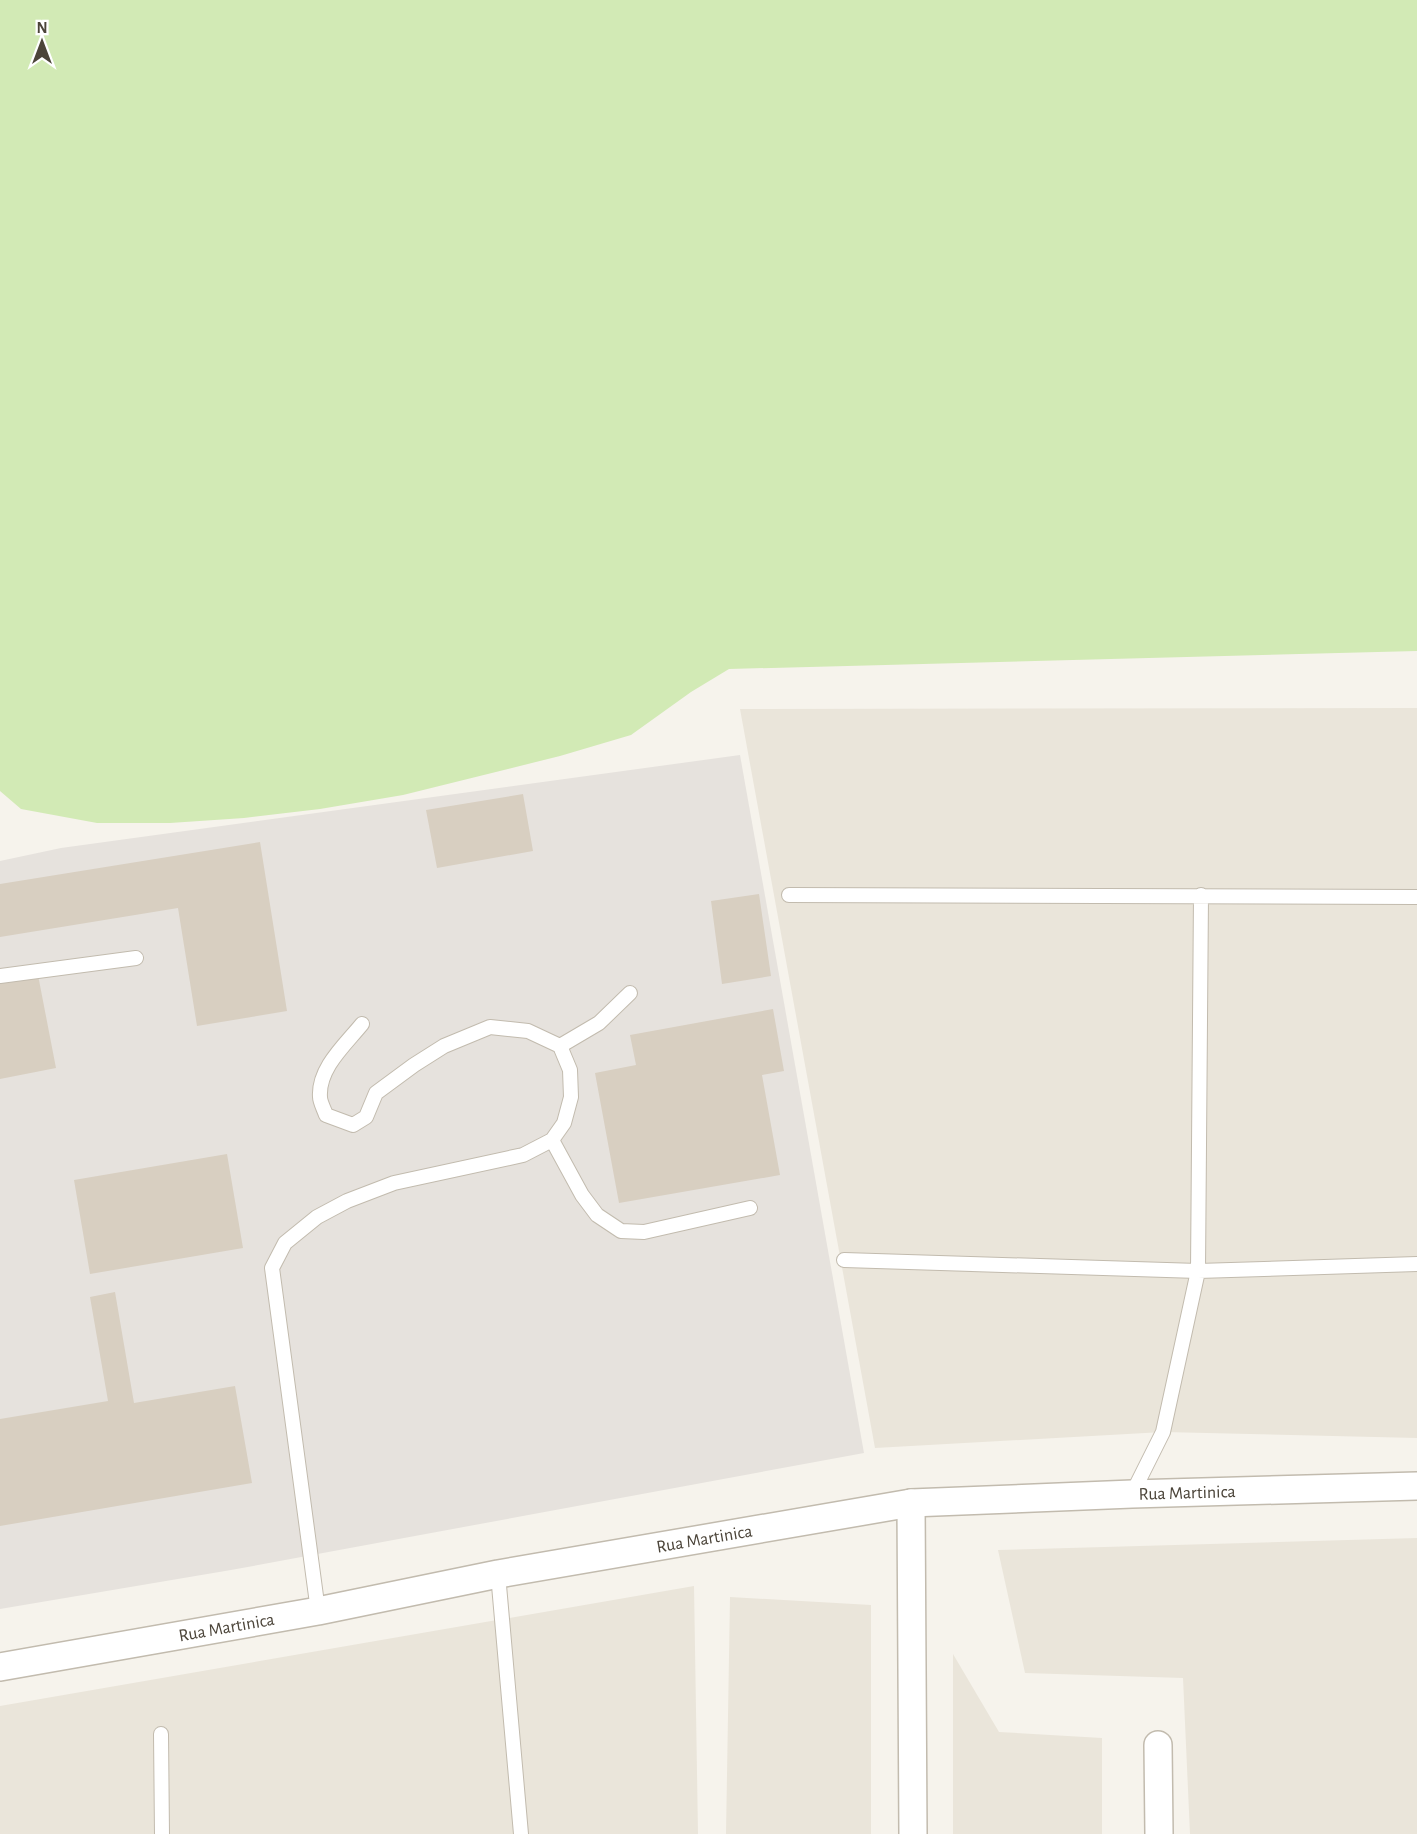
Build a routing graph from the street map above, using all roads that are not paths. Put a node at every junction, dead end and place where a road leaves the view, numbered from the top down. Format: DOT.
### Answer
graph roads {
  1 [pos="789,895"];
  2 [pos="1201,895"];
  3 [pos="1417,897"];
  4 [pos="136,958"];
  5 [pos="0,976"];
  6 [pos="630,993"];
  7 [pos="362,1023"];
  8 [pos="560,1046"];
  9 [pos="552,1140"];
  10 [pos="750,1208"];
  11 [pos="844,1260"];
  12 [pos="1417,1264"];
  13 [pos="1198,1271"];
  14 [pos="1417,1486"];
  15 [pos="1132,1494"];
  16 [pos="911,1503"];
  17 [pos="498,1574"];
  18 [pos="318,1611"];
  19 [pos="0,1667"];
  20 [pos="161,1734"];
  21 [pos="1158,1745"];
  22 [pos="162,1834"];
  23 [pos="521,1834"];
  24 [pos="913,1834"];
  25 [pos="1159,1834"];
  1 -- 2 [label="lane"];
  2 -- 3 [label="lane"];
  2 -- 13 [label="lane"];
  4 -- 5 [label="lane"];
  6 -- 8 [label="lane"];
  7 -- 8 [label="lane"];
  8 -- 9 [label="lane"];
  9 -- 10 [label="lane"];
  9 -- 18 [label="lane"];
  11 -- 13 [label="lane"];
  12 -- 13 [label="lane"];
  13 -- 15 [label="lane"];
  14 -- 15 [label="street, Rua Martinica"];
  15 -- 16 [label="street, Rua Martinica"];
  16 -- 17 [label="street, Rua Martinica"];
  16 -- 24 [label="street"];
  17 -- 18 [label="street, Rua Martinica"];
  17 -- 23 [label="lane"];
  18 -- 19 [label="street, Rua Martinica"];
  20 -- 22 [label="lane"];
  21 -- 25 [label="street"];
}
